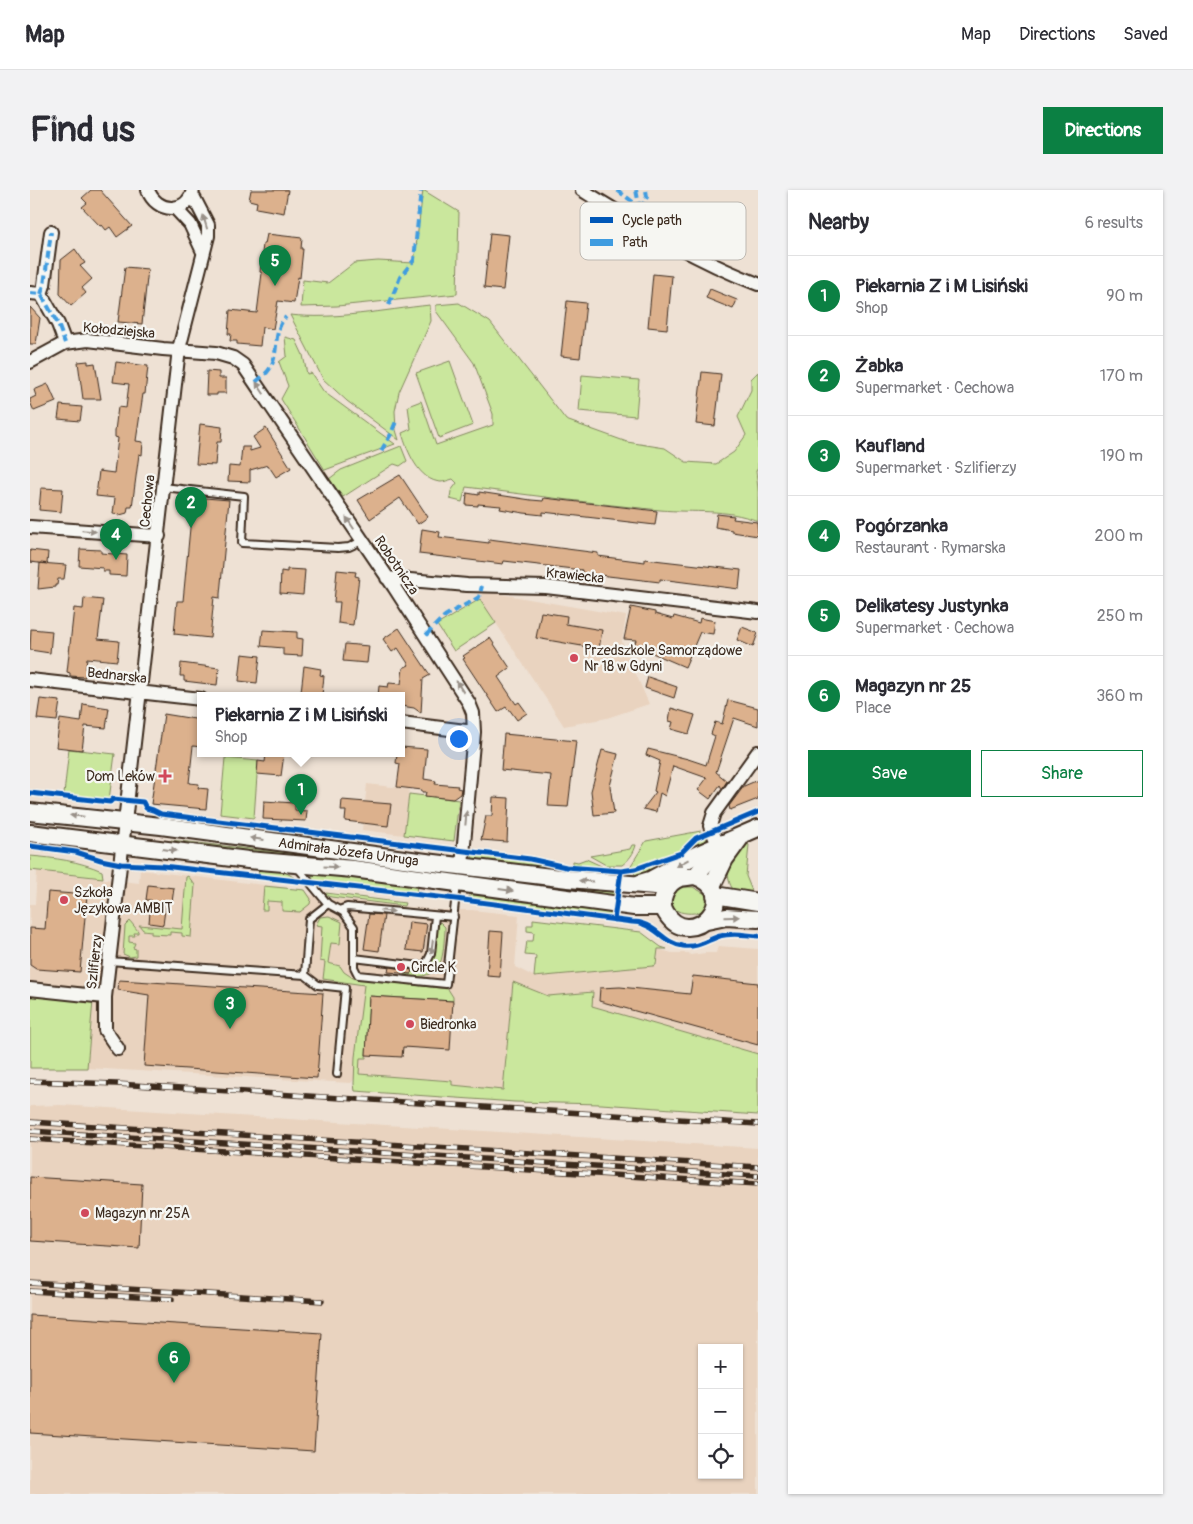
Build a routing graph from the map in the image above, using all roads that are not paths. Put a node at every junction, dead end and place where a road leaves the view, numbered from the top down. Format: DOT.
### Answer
graph roads {
  1 [pos="148,190"];
  2 [pos="582,190"];
  3 [pos="193,192"];
  4 [pos="602,202"];
  5 [pos="175,208"];
  6 [pos="52,232"];
  7 [pos="203,252"];
  8 [pos="701,260"];
  9 [pos="758,284"];
  10 [pos="36,293"];
  11 [pos="65,343"];
  12 [pos="179,349"];
  13 [pos="30,362"];
  14 [pos="163,487"];
  15 [pos="30,527"];
  16 [pos="158,536"];
  17 [pos="362,541"];
  18 [pos="387,578"];
  19 [pos="758,612"];
  20 [pos="30,680"];
  21 [pos="140,692"];
  22 [pos="197,699"];
  23 [pos="405,724"];
  24 [pos="474,732"];
  25 [pos="758,752"];
  26 [pos="30,812"];
  27 [pos="125,821"];
  28 [pos="751,832"];
  29 [pos="30,833"];
  30 [pos="122,844"];
  31 [pos="722,844"];
  32 [pos="295,865"];
  33 [pos="462,866"];
  34 [pos="695,876"];
  35 [pos="458,883"];
  36 [pos="635,884"];
  37 [pos="668,886"];
  38 [pos="714,890"];
  39 [pos="758,902"];
  40 [pos="328,904"];
  41 [pos="663,907"];
  42 [pos="339,910"];
  43 [pos="435,916"];
  44 [pos="454,917"];
  45 [pos="758,919"];
  46 [pos="707,921"];
  47 [pos="354,958"];
  48 [pos="109,961"];
  49 [pos="305,975"];
  50 [pos="30,989"];
  51 [pos="105,997"];
  52 [pos="118,1050"];
  53 [pos="337,1074"];
  1 -- 5 [label="street"];
  2 -- 4 [label="street"];
  3 -- 5 [label="street"];
  7 -- 3 [label="street, Cechowa, one-way"];
  5 -- 7 [label="street"];
  6 -- 10 [label="street"];
  7 -- 12 [label="street, Cechowa"];
  8 -- 9 [label="street"];
  10 -- 11 [label="street"];
  11 -- 12 [label="street, Kołodziejska"];
  11 -- 13 [label="street, Kołodziejska"];
  12 -- 14 [label="street, Cechowa"];
  17 -- 12 [label="street, Robotnicza, one-way"];
  14 -- 16 [label="street, Cechowa"];
  14 -- 17 [label="lane"];
  15 -- 16 [label="street, one-way"];
  16 -- 21 [label="street, Cechowa"];
  17 -- 18 [label="street, Robotnicza"];
  18 -- 19 [label="street, Krawiecka"];
  24 -- 18 [label="street, Robotnicza, one-way"];
  20 -- 21 [label="street, Bednarska"];
  21 -- 22 [label="street, Bednarska"];
  21 -- 27 [label="street, Cechowa"];
  23 -- 24 [label="street"];
  33 -- 24 [label="street, Robotnicza, one-way"];
  25 -- 31 [label="street"];
  27 -- 26 [label="street, Admirała Józefa Unruga, one-way"];
  27 -- 30 [label="street, Cechowa"];
  33 -- 27 [label="street, Admirała Józefa Unruga, one-way"];
  28 -- 31 [label="street"];
  28 -- 38 [label="street"];
  29 -- 30 [label="street, Admirała Józefa Unruga"];
  30 -- 32 [label="street, Admirała Józefa Unruga, one-way"];
  30 -- 48 [label="street, Szlifierzy"];
  31 -- 34 [label="street"];
  31 -- 36 [label="street, one-way"];
  32 -- 35 [label="street, Admirała Józefa Unruga, one-way"];
  32 -- 40 [label="lane"];
  36 -- 33 [label="street, Admirała Józefa Unruga, one-way"];
  34 -- 37 [label="street"];
  34 -- 38 [label="street"];
  35 -- 41 [label="street, Admirała Józefa Unruga, one-way"];
  35 -- 44 [label="lane"];
  36 -- 37 [label="street, Admirała Józefa Unruga"];
  37 -- 41 [label="street"];
  38 -- 39 [label="street"];
  38 -- 46 [label="street"];
  40 -- 42 [label="lane"];
  40 -- 49 [label="lane"];
  41 -- 46 [label="street"];
  42 -- 43 [label="lane, one-way"];
  42 -- 47 [label="lane"];
  43 -- 44 [label="lane"];
  43 -- 47 [label="lane, one-way"];
  44 -- 47 [label="lane"];
  46 -- 45 [label="street, one-way"];
  48 -- 49 [label="lane"];
  48 -- 51 [label="street, Szlifierzy"];
  49 -- 53 [label="lane"];
  50 -- 51 [label="street"];
  51 -- 52 [label="street, Szlifierzy"];
}
